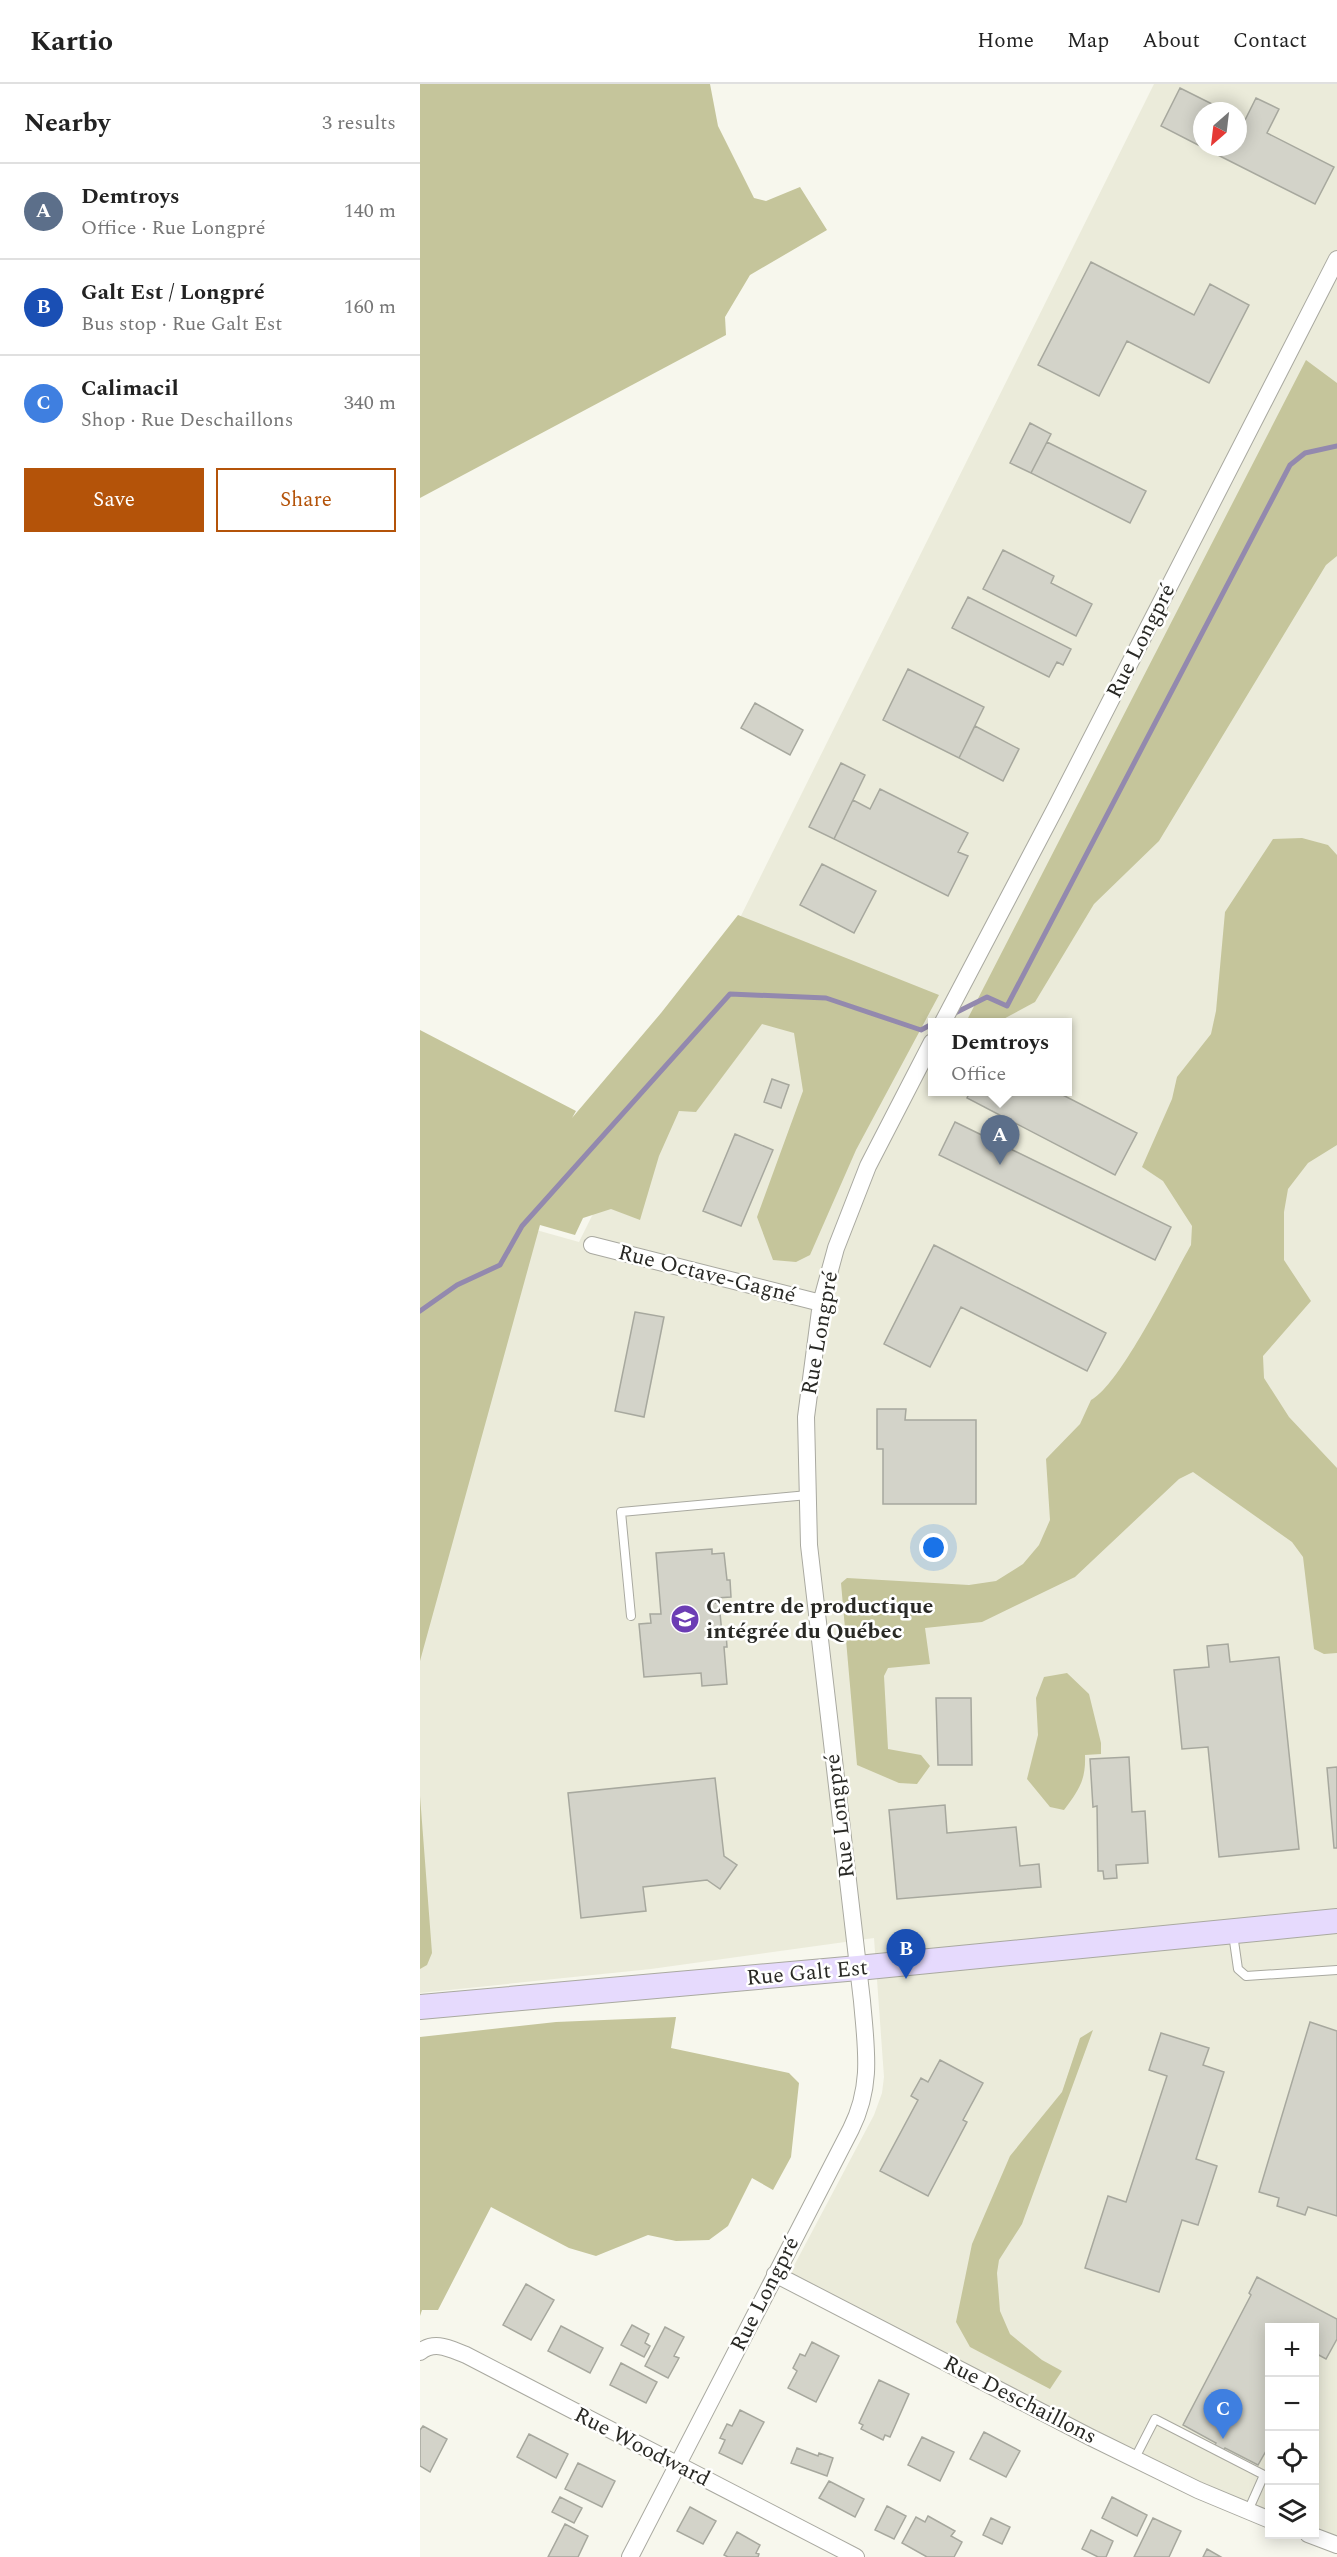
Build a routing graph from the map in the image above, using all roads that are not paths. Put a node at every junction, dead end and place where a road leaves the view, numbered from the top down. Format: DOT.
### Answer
graph roads {
  1 [pos="1337,259"];
  2 [pos="946,1018"];
  3 [pos="928,1052"];
  4 [pos="592,1245"];
  5 [pos="821,1303"];
  6 [pos="808,1495"];
  7 [pos="631,1616"];
  8 [pos="1337,1921"];
  9 [pos="1232,1930"];
  10 [pos="858,1968"];
  11 [pos="1337,1970"];
  12 [pos="420,2007"];
  13 [pos="775,2274"];
  14 [pos="423,2350"];
  15 [pos="1135,2458"];
  16 [pos="677,2465"];
  17 [pos="1248,2511"];
  18 [pos="1265,2518"];
  19 [pos="1319,2539"];
  20 [pos="1337,2545"];
  21 [pos="630,2557"];
  22 [pos="856,2557"];
  1 -- 2 [label="street, Rue Longpré"];
  3 -- 5 [label="street, Rue Longpré"];
  4 -- 5 [label="street, Rue Octave-Gagné"];
  5 -- 6 [label="street, Rue Longpré"];
  6 -- 7 [label="lane"];
  6 -- 10 [label="street, Rue Longpré"];
  8 -- 9 [label="street, Rue Galt Est"];
  9 -- 10 [label="street, Rue Galt Est"];
  9 -- 11 [label="lane"];
  10 -- 12 [label="street, Rue Galt Est"];
  10 -- 13 [label="street, Rue Longpré"];
  13 -- 15 [label="street, Rue Deschaillons"];
  13 -- 16 [label="street, Rue Longpré"];
  14 -- 16 [label="street, Rue Woodward"];
  15 -- 17 [label="street, Rue Deschaillons"];
  15 -- 17 [label="lane"];
  16 -- 21 [label="street, Rue Longpré"];
  16 -- 22 [label="street, Rue Woodward"];
  17 -- 18 [label="street, Rue Deschaillons"];
  19 -- 20 [label="street"];
}
